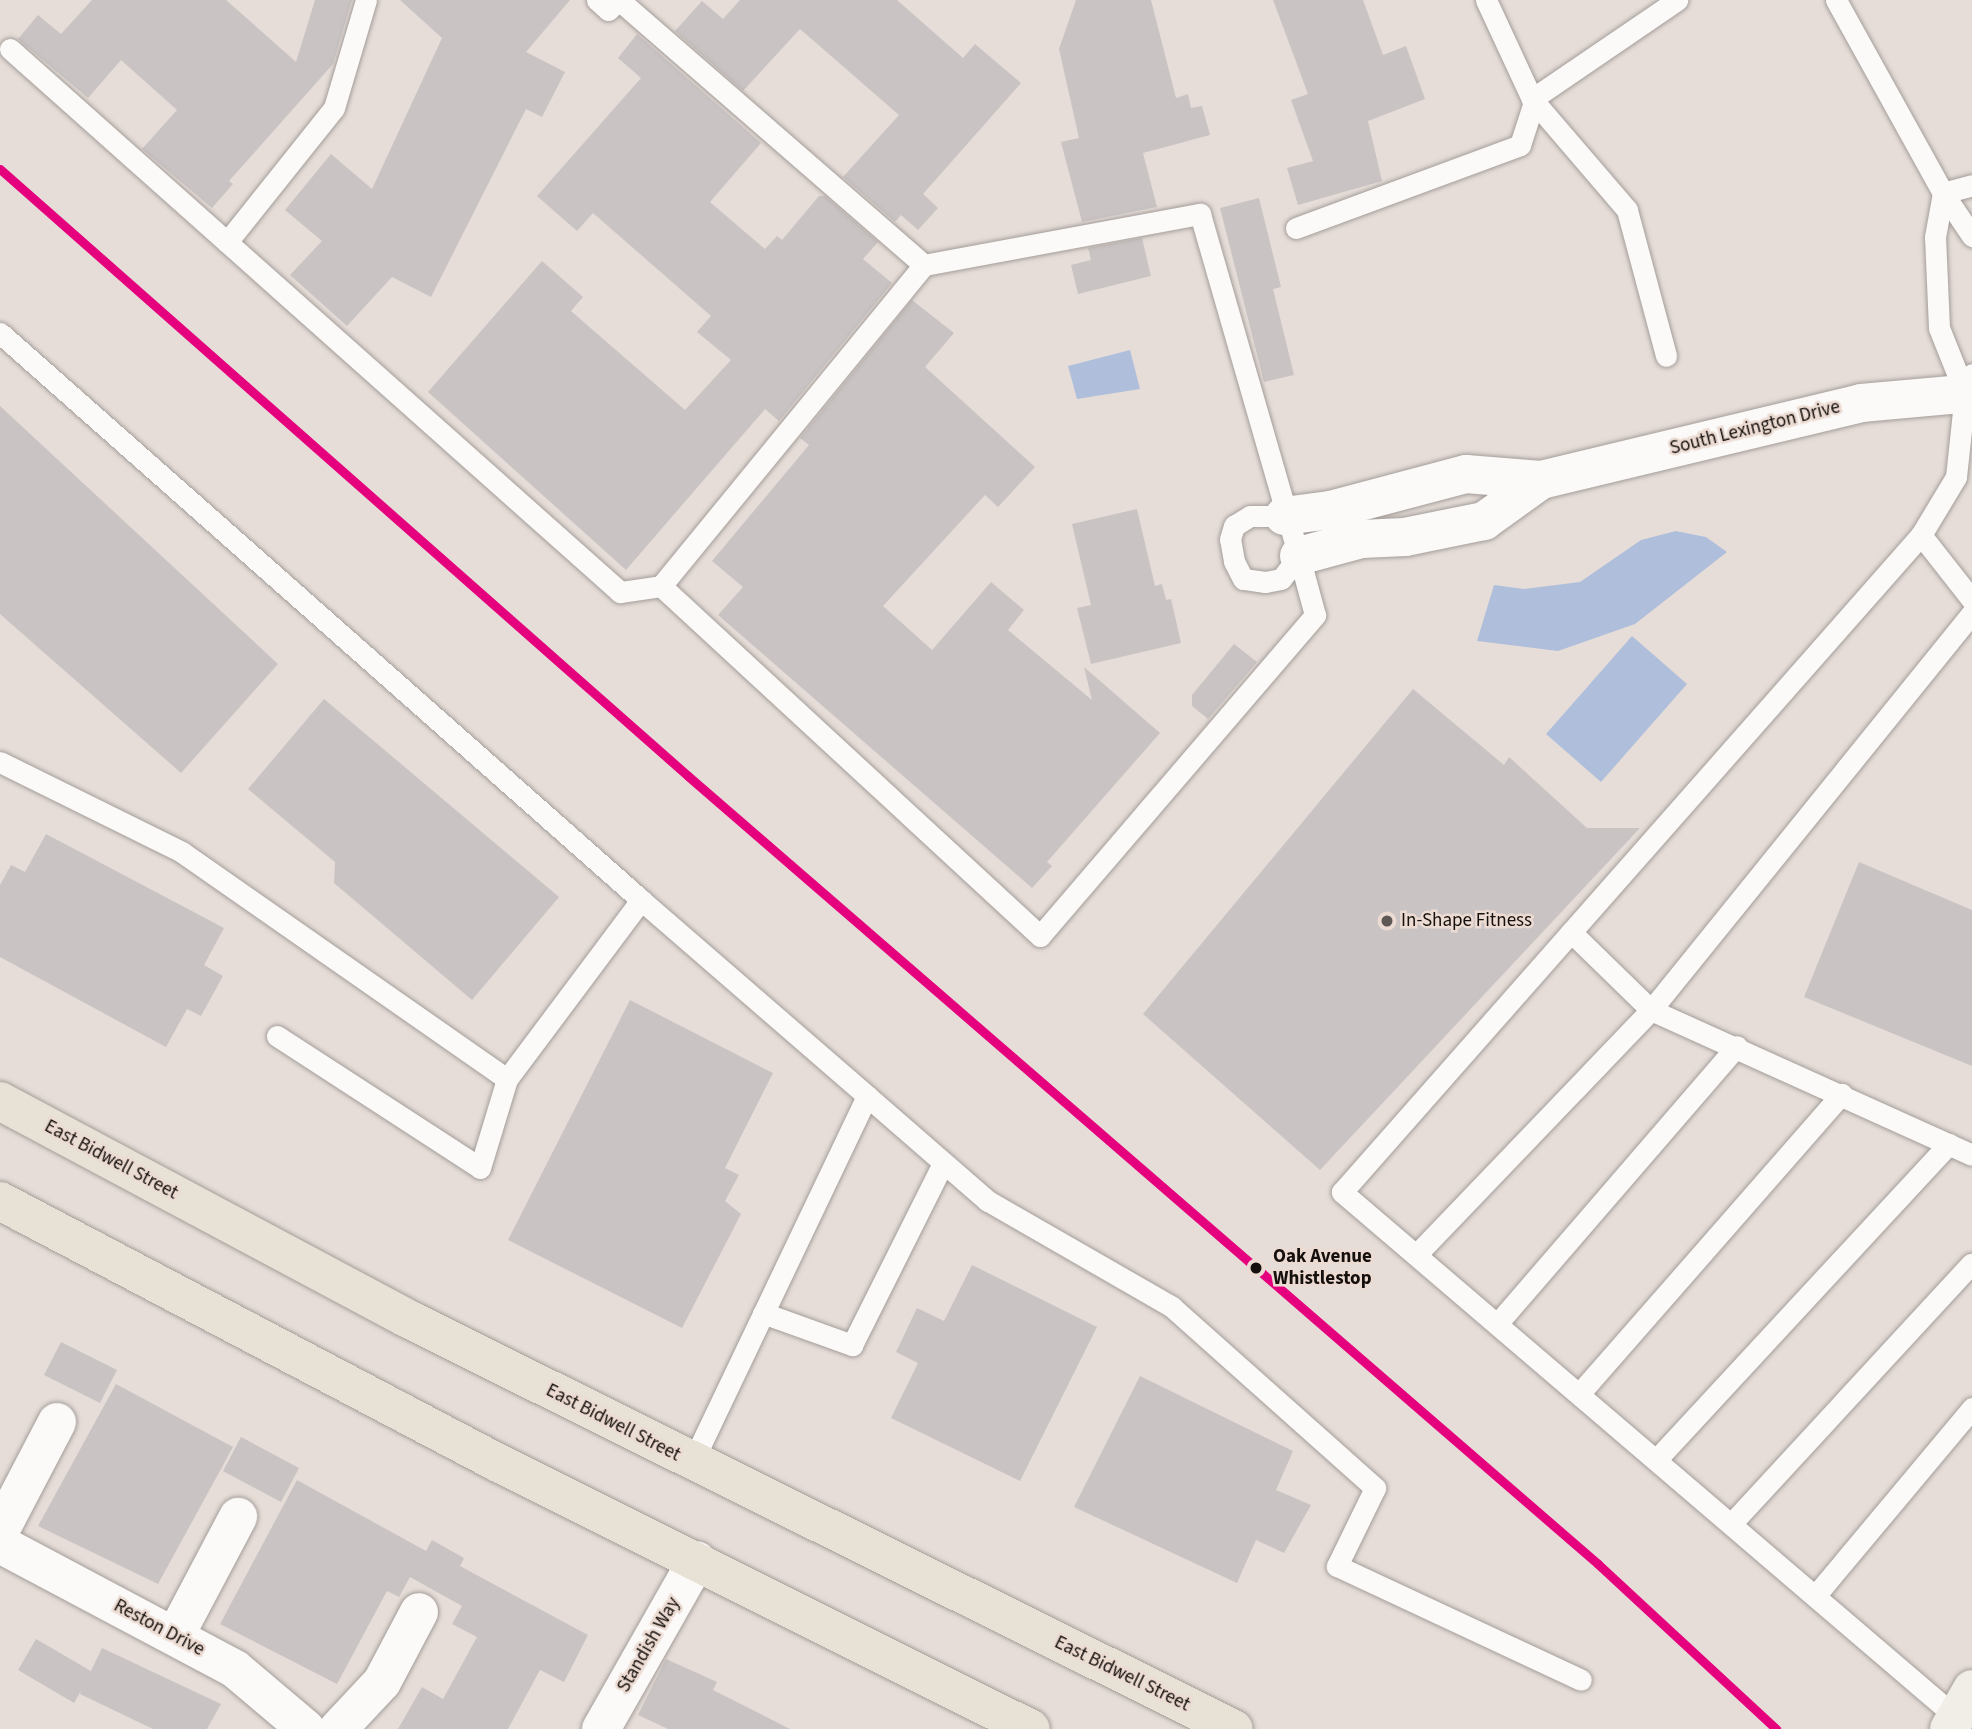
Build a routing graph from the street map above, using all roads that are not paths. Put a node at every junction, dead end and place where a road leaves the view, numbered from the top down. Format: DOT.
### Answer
graph roads {
  1 [pos="366,0"];
  2 [pos="597,0"];
  3 [pos="619,0"];
  4 [pos="1486,0"];
  5 [pos="1677,0"];
  6 [pos="1836,0"];
  7 [pos="10,50"];
  8 [pos="1533,101"];
  9 [pos="1972,185"];
  10 [pos="1943,193"];
  11 [pos="1296,228"];
  12 [pos="1972,236"];
  13 [pos="227,242"];
  14 [pos="924,265"];
  15 [pos="0,332"];
  16 [pos="1666,356"];
  17 [pos="1970,387"];
  18 [pos="1541,480"];
  19 [pos="1284,516"];
  20 [pos="1921,535"];
  21 [pos="1299,556"];
  22 [pos="661,586"];
  23 [pos="1972,600"];
  24 [pos="1972,613"];
  25 [pos="0,762"];
  26 [pos="641,900"];
  27 [pos="1571,932"];
  28 [pos="1651,1010"];
  29 [pos="277,1035"];
  30 [pos="1737,1046"];
  31 [pos="507,1079"];
  32 [pos="1842,1094"];
  33 [pos="867,1096"];
  34 [pos="0,1101"];
  35 [pos="1949,1144"];
  36 [pos="1972,1155"];
  37 [pos="943,1163"];
  38 [pos="0,1200"];
  39 [pos="1416,1255"];
  40 [pos="1972,1264"];
  41 [pos="763,1313"];
  42 [pos="1497,1324"];
  43 [pos="1579,1394"];
  44 [pos="1972,1408"];
  45 [pos="57,1422"];
  46 [pos="1656,1460"];
  47 [pos="692,1463"];
  48 [pos="239,1517"];
  49 [pos="1731,1524"];
  50 [pos="0,1531"];
  51 [pos="0,1545"];
  52 [pos="697,1560"];
  53 [pos="1815,1596"];
  54 [pos="419,1612"];
  55 [pos="175,1636"];
  56 [pos="1581,1680"];
  57 [pos="1959,1712"];
  58 [pos="306,1729"];
  59 [pos="338,1729"];
  60 [pos="601,1729"];
  61 [pos="1031,1729"];
  62 [pos="1234,1729"];
  1 -- 13 [label="lane"];
  2 -- 3 [label="lane"];
  3 -- 14 [label="lane"];
  4 -- 8 [label="lane"];
  5 -- 8 [label="lane"];
  6 -- 10 [label="lane"];
  7 -- 13 [label="lane"];
  8 -- 11 [label="lane"];
  8 -- 16 [label="lane"];
  9 -- 10 [label="lane"];
  10 -- 12 [label="lane"];
  10 -- 17 [label="lane"];
  13 -- 22 [label="lane"];
  14 -- 19 [label="lane"];
  14 -- 22 [label="lane"];
  15 -- 26 [label="lane"];
  17 -- 18 [label="street, South Lexington Drive"];
  17 -- 20 [label="lane"];
  18 -- 19 [label="street, South Lexington Drive"];
  18 -- 21 [label="street, South Lexington Drive"];
  19 -- 21 [label="lane"];
  19 -- 21 [label="lane"];
  20 -- 23 [label="lane"];
  20 -- 27 [label="lane"];
  21 -- 22 [label="lane"];
  24 -- 28 [label="lane"];
  25 -- 31 [label="lane"];
  26 -- 31 [label="lane"];
  26 -- 33 [label="lane"];
  27 -- 28 [label="lane"];
  27 -- 39 [label="lane"];
  28 -- 30 [label="lane"];
  28 -- 39 [label="lane"];
  29 -- 31 [label="lane"];
  30 -- 32 [label="lane"];
  30 -- 42 [label="lane"];
  32 -- 35 [label="lane"];
  32 -- 43 [label="lane"];
  33 -- 37 [label="lane"];
  33 -- 41 [label="lane"];
  34 -- 47 [label="main road, East Bidwell Street"];
  35 -- 36 [label="lane"];
  35 -- 46 [label="lane"];
  37 -- 41 [label="lane"];
  37 -- 56 [label="lane"];
  38 -- 52 [label="main road"];
  39 -- 42 [label="lane"];
  40 -- 49 [label="lane"];
  41 -- 47 [label="lane"];
  42 -- 43 [label="lane"];
  43 -- 46 [label="lane"];
  44 -- 53 [label="lane"];
  45 -- 50 [label="street"];
  46 -- 49 [label="lane"];
  47 -- 62 [label="main road, East Bidwell Street"];
  48 -- 55 [label="street"];
  49 -- 53 [label="lane"];
  51 -- 55 [label="street, Reston Drive"];
  52 -- 60 [label="street, Standish Way"];
  52 -- 61 [label="main road"];
  53 -- 57 [label="lane"];
  54 -- 59 [label="street"];
  55 -- 58 [label="street, Reston Drive"];
}
